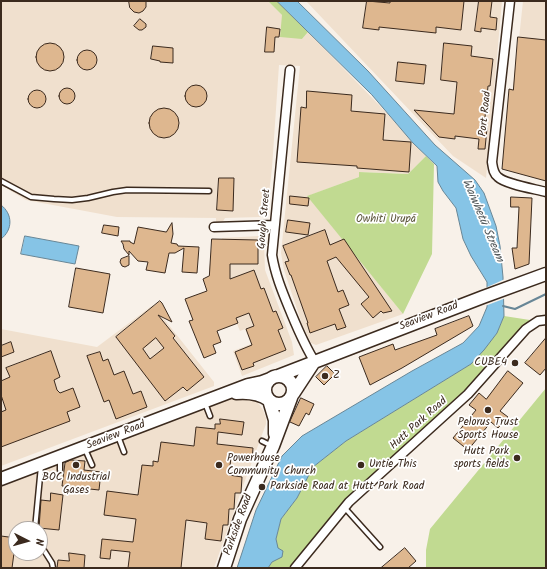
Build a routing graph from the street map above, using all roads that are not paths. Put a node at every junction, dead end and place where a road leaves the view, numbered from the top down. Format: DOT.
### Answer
graph roads {
  1 [pos="510,1"];
  2 [pos="290,70"];
  3 [pos="1,181"];
  4 [pos="210,191"];
  5 [pos="546,192"];
  6 [pos="275,225"];
  7 [pos="214,227"];
  8 [pos="546,274"];
  9 [pos="546,320"];
  10 [pos="314,362"];
  11 [pos="274,377"];
  12 [pos="230,392"];
  13 [pos="292,396"];
  14 [pos="269,400"];
  15 [pos="204,402"];
  16 [pos="210,416"];
  17 [pos="118,435"];
  18 [pos="270,442"];
  19 [pos="85,448"];
  20 [pos="124,452"];
  21 [pos="60,457"];
  22 [pos="42,464"];
  23 [pos="92,466"];
  24 [pos="60,470"];
  25 [pos="1,479"];
  26 [pos="344,507"];
  27 [pos="36,521"];
  28 [pos="380,547"];
  29 [pos="48,557"];
  30 [pos="53,568"];
  31 [pos="224,568"];
  32 [pos="295,568"];
  1 -- 5 [label="street, Port Road"];
  2 -- 6 [label="street, Gough Street"];
  3 -- 4 [label="lane"];
  6 -- 7 [label="street"];
  6 -- 10 [label="street, Gough Street"];
  8 -- 10 [label="main road, Seaview Road"];
  9 -- 26 [label="street, Hutt Park Road"];
  10 -- 11 [label="main road, Seaview Road"];
  10 -- 13 [label="main road"];
  11 -- 12 [label="main road, Seaview Road"];
  11 -- 13 [label="main road"];
  11 -- 14 [label="main road"];
  12 -- 14 [label="main road, Seaview Road"];
  12 -- 15 [label="main road, Seaview Road"];
  13 -- 14 [label="main road"];
  13 -- 18 [label="main road, Parkside Road"];
  14 -- 18 [label="main road, Parkside Road"];
  15 -- 16 [label="lane"];
  15 -- 17 [label="main road, Seaview Road"];
  17 -- 19 [label="main road, Seaview Road"];
  17 -- 20 [label="lane"];
  18 -- 31 [label="main road, Parkside Road"];
  19 -- 21 [label="main road, Seaview Road"];
  19 -- 23 [label="lane"];
  21 -- 22 [label="main road, Seaview Road"];
  21 -- 24 [label="lane"];
  22 -- 25 [label="main road, Seaview Road"];
  22 -- 27 [label="lane"];
  26 -- 28 [label="lane"];
  26 -- 32 [label="street, Hutt Park Road"];
  29 -- 30 [label="lane"];
}
